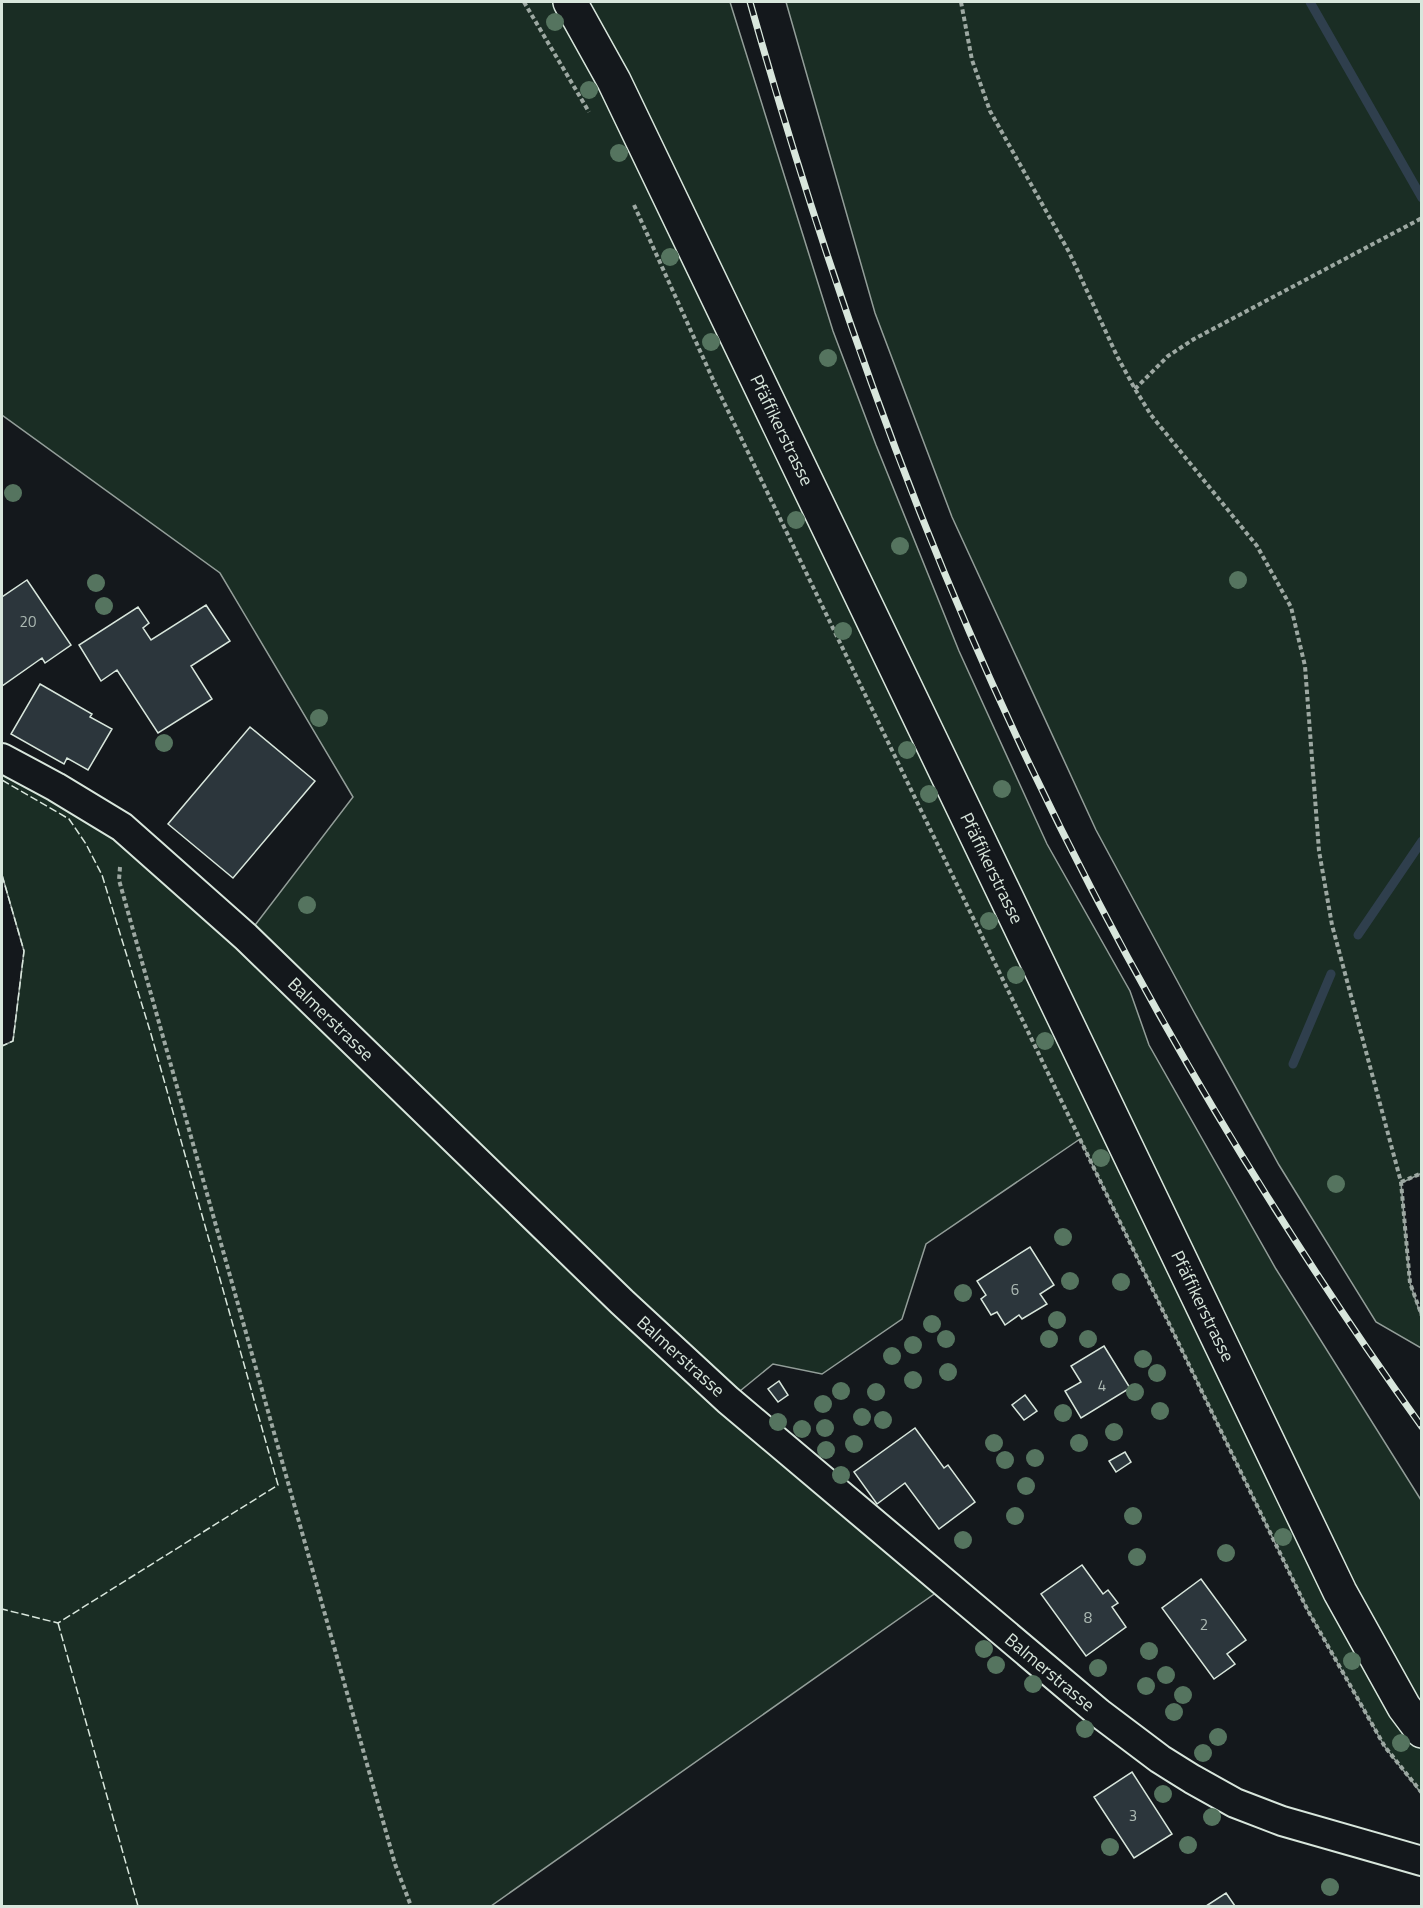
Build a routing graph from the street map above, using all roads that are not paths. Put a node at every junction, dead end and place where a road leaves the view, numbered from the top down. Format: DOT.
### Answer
graph roads {
  1 [pos="570,2"];
  2 [pos="2,758"];
  3 [pos="1422,1731"];
  4 [pos="1422,1861"];
  1 -- 3 [label="main road, Pfäffikerstrasse"];
  2 -- 4 [label="street, Balmerstrasse"];
}
